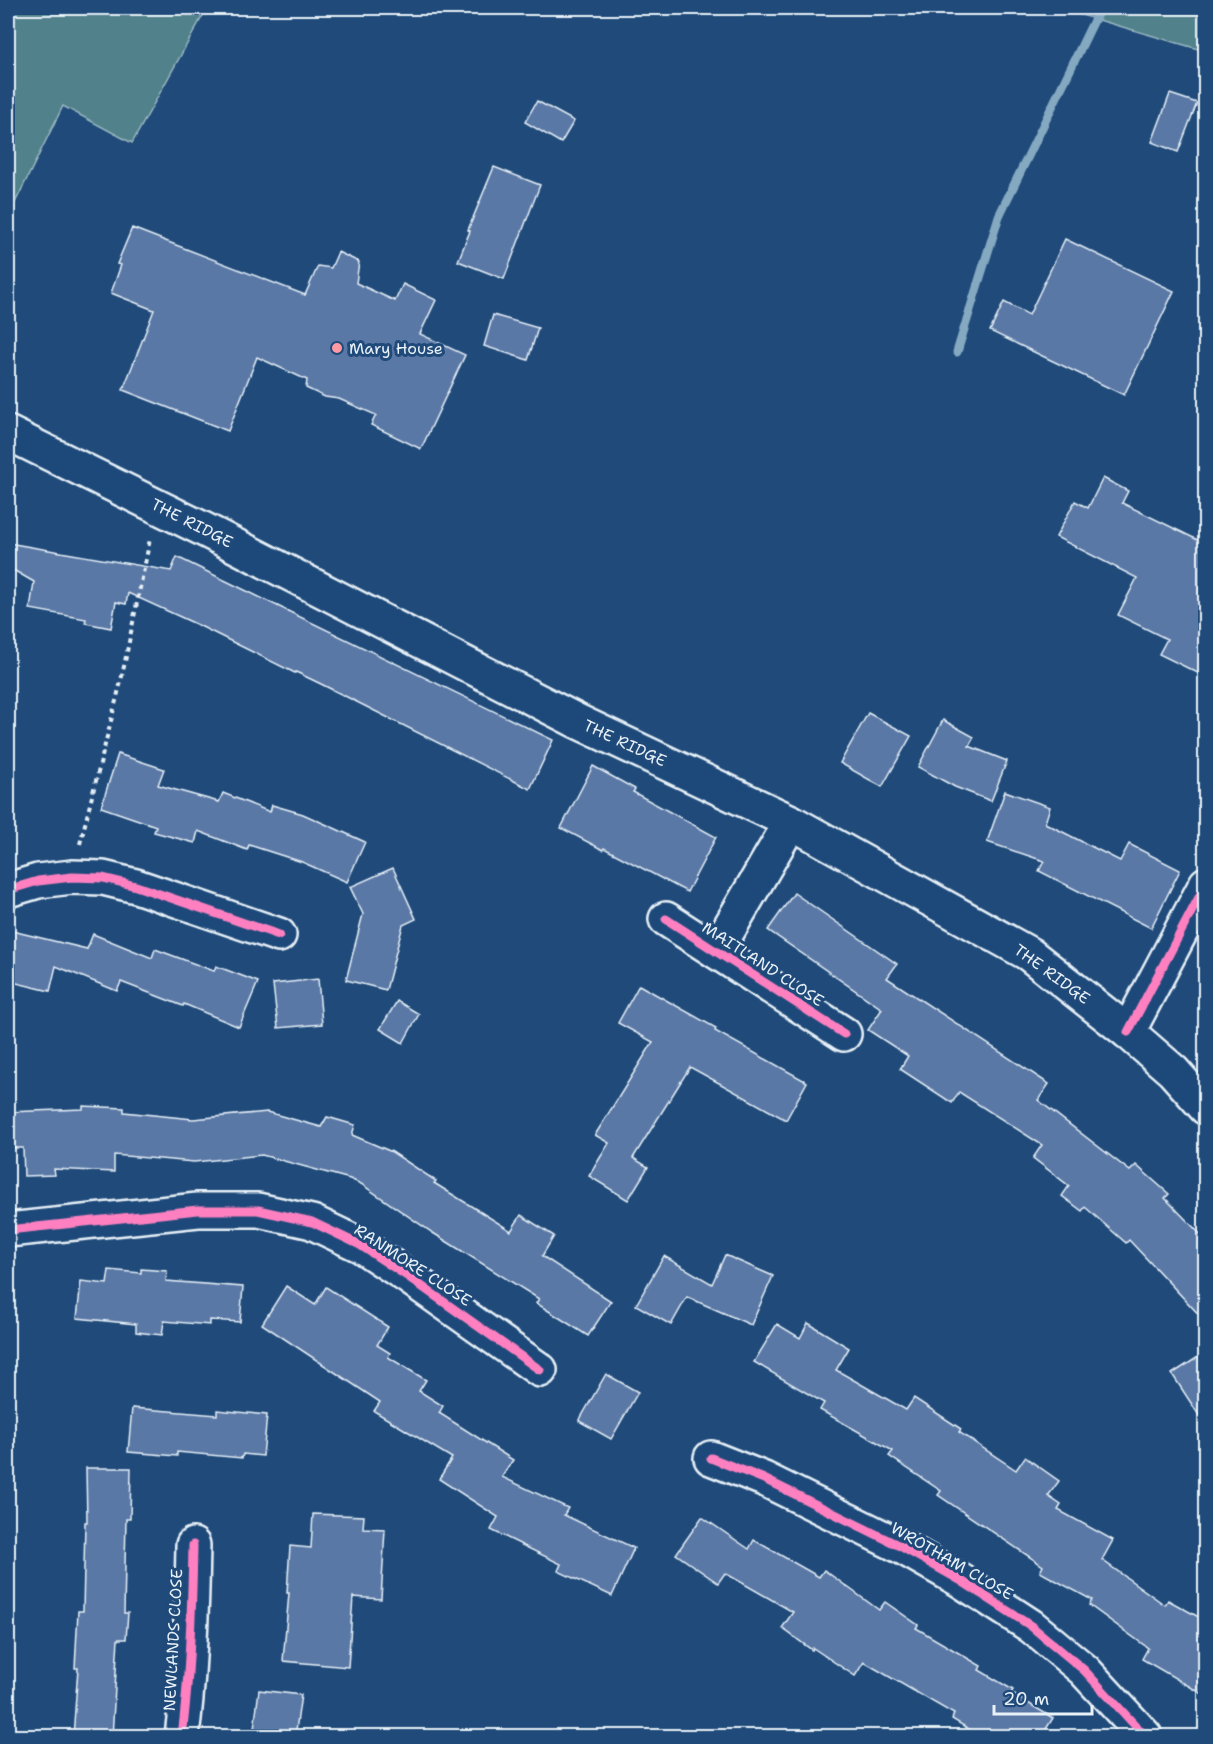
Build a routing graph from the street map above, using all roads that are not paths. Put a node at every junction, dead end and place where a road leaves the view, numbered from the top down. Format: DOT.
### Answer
graph roads {
  1 [pos="8,433"];
  2 [pos="791,822"];
  3 [pos="1206,884"];
  4 [pos="8,890"];
  5 [pos="666,920"];
  6 [pos="279,935"];
  7 [pos="716,951"];
  8 [pos="1128,1032"];
  9 [pos="844,1034"];
  10 [pos="1206,1108"];
  11 [pos="8,1230"];
  12 [pos="540,1370"];
  13 [pos="711,1458"];
  14 [pos="193,1545"];
  15 [pos="182,1737"];
  16 [pos="1145,1737"];
  1 -- 2 [label="street, THE RIDGE"];
  2 -- 7 [label="street, MAITLAND CLOSE"];
  2 -- 8 [label="street, THE RIDGE"];
  3 -- 8 [label="street"];
  4 -- 6 [label="street"];
  5 -- 7 [label="street, MAITLAND CLOSE"];
  7 -- 9 [label="street, MAITLAND CLOSE"];
  8 -- 10 [label="street, THE RIDGE"];
  11 -- 12 [label="street, RANMORE CLOSE"];
  13 -- 16 [label="street, WROTHAM CLOSE"];
  14 -- 15 [label="street, NEWLANDS CLOSE"];
}
